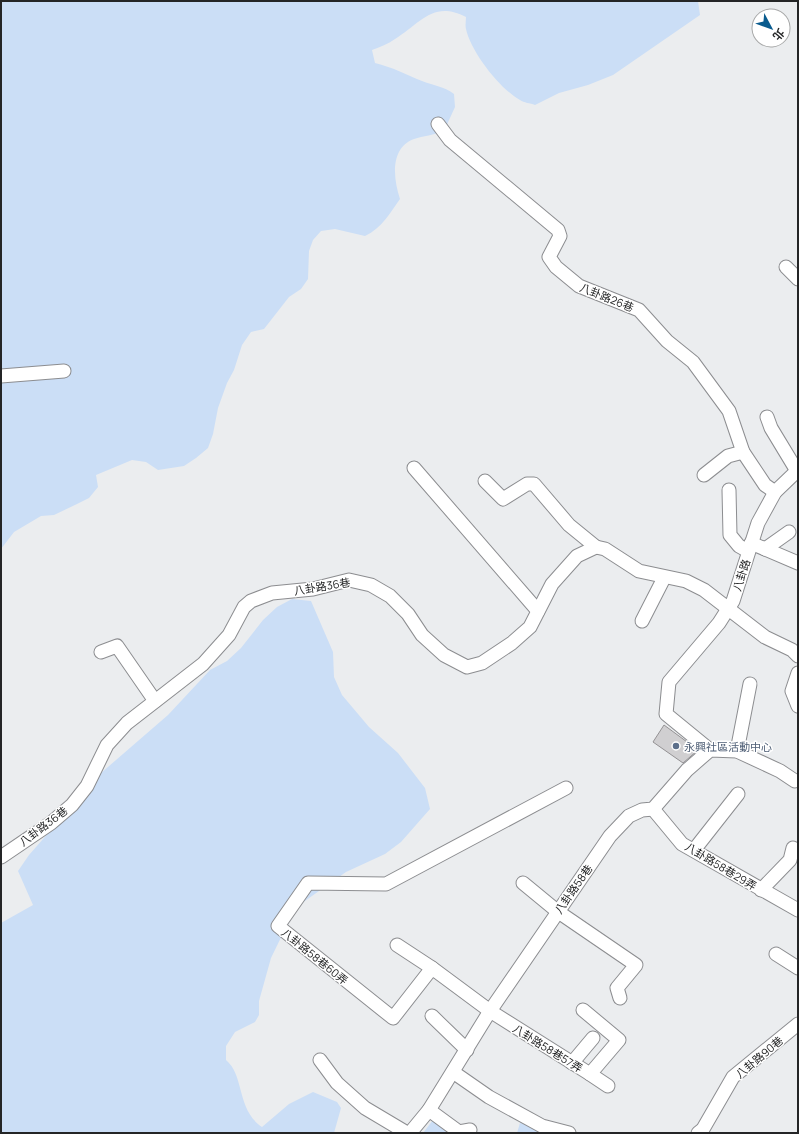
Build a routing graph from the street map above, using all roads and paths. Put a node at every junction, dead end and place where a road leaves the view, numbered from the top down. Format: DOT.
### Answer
graph roads {
  1 [pos="438,124"];
  2 [pos="786,267"];
  3 [pos="798,279"];
  4 [pos="64,371"];
  5 [pos="1,376"];
  6 [pos="766,417"];
  7 [pos="743,452"];
  8 [pos="414,468"];
  9 [pos="797,470"];
  10 [pos="704,475"];
  11 [pos="485,481"];
  12 [pos="729,490"];
  13 [pos="774,492"];
  14 [pos="789,532"];
  15 [pos="596,547"];
  16 [pos="750,547"];
  17 [pos="765,549"];
  18 [pos="798,563"];
  19 [pos="664,578"];
  20 [pos="727,608"];
  21 [pos="538,611"];
  22 [pos="642,621"];
  23 [pos="796,648"];
  24 [pos="101,652"];
  25 [pos="798,673"];
  26 [pos="750,684"];
  27 [pos="155,700"];
  28 [pos="798,706"];
  29 [pos="710,750"];
  30 [pos="737,751"];
  31 [pos="797,780"];
  32 [pos="566,788"];
  33 [pos="738,794"];
  34 [pos="652,809"];
  35 [pos="793,848"];
  36 [pos="694,850"];
  37 [pos="1,857"];
  38 [pos="523,883"];
  39 [pos="761,890"];
  40 [pos="798,910"];
  41 [pos="558,911"];
  42 [pos="397,945"];
  43 [pos="776,954"];
  44 [pos="432,968"];
  45 [pos="798,968"];
  46 [pos="620,998"];
  47 [pos="583,1010"];
  48 [pos="490,1011"];
  49 [pos="432,1016"];
  50 [pos="798,1024"];
  51 [pos="593,1038"];
  52 [pos="467,1050"];
  53 [pos="320,1060"];
  54 [pos="572,1063"];
  55 [pos="453,1072"];
  56 [pos="590,1074"];
  57 [pos="608,1086"];
  58 [pos="428,1110"];
  59 [pos="470,1130"];
  60 [pos="407,1133"];
  61 [pos="410,1133"];
  62 [pos="569,1133"];
  63 [pos="698,1133"];
  1 -- 7 [label="street, 八卦路26巷"];
  2 -- 3 [label="street"];
  4 -- 5 [label="street"];
  6 -- 9 [label="street"];
  7 -- 10 [label="street"];
  7 -- 13 [label="street, 八卦路26巷"];
  8 -- 21 [label="street"];
  9 -- 13 [label="street, 八卦路"];
  11 -- 15 [label="street"];
  12 -- 16 [label="street"];
  13 -- 16 [label="street, 八卦路"];
  14 -- 17 [label="street"];
  15 -- 19 [label="street"];
  15 -- 21 [label="street, 八卦路36巷"];
  16 -- 17 [label="street"];
  16 -- 20 [label="street, 八卦路"];
  17 -- 18 [label="street"];
  19 -- 20 [label="street"];
  19 -- 22 [label="street"];
  20 -- 23 [label="street"];
  20 -- 29 [label="street, 八卦路"];
  21 -- 27 [label="street, 八卦路36巷"];
  24 -- 27 [label="street"];
  25 -- 28 [label="street"];
  26 -- 30 [label="street"];
  27 -- 37 [label="street, 八卦路36巷"];
  29 -- 30 [label="street"];
  29 -- 34 [label="street"];
  30 -- 31 [label="street"];
  32 -- 44 [label="street, 八卦路58巷60弄"];
  33 -- 36 [label="street"];
  34 -- 36 [label="street, 八卦路58巷29弄"];
  34 -- 41 [label="street, 八卦路58巷"];
  35 -- 39 [label="street"];
  36 -- 39 [label="street, 八卦路58巷29弄"];
  38 -- 41 [label="street"];
  39 -- 40 [label="street, 八卦路58巷29弄"];
  41 -- 46 [label="street"];
  41 -- 48 [label="street, 八卦路58巷"];
  42 -- 44 [label="street"];
  43 -- 45 [label="street"];
  44 -- 48 [label="street"];
  47 -- 56 [label="street, 八卦路58巷57弄"];
  48 -- 52 [label="street, 八卦路58巷"];
  48 -- 54 [label="street, 八卦路58巷57弄"];
  49 -- 52 [label="street"];
  50 -- 63 [label="street, 八卦路90巷"];
  51 -- 54 [label="street"];
  52 -- 55 [label="street, 八卦路58巷"];
  53 -- 60 [label="street"];
  54 -- 56 [label="street, 八卦路58巷57弄"];
  55 -- 58 [label="street, 八卦路58巷"];
  55 -- 62 [label="street"];
  56 -- 57 [label="street"];
  58 -- 59 [label="street"];
  58 -- 61 [label="street, 八卦路58巷"];
}
